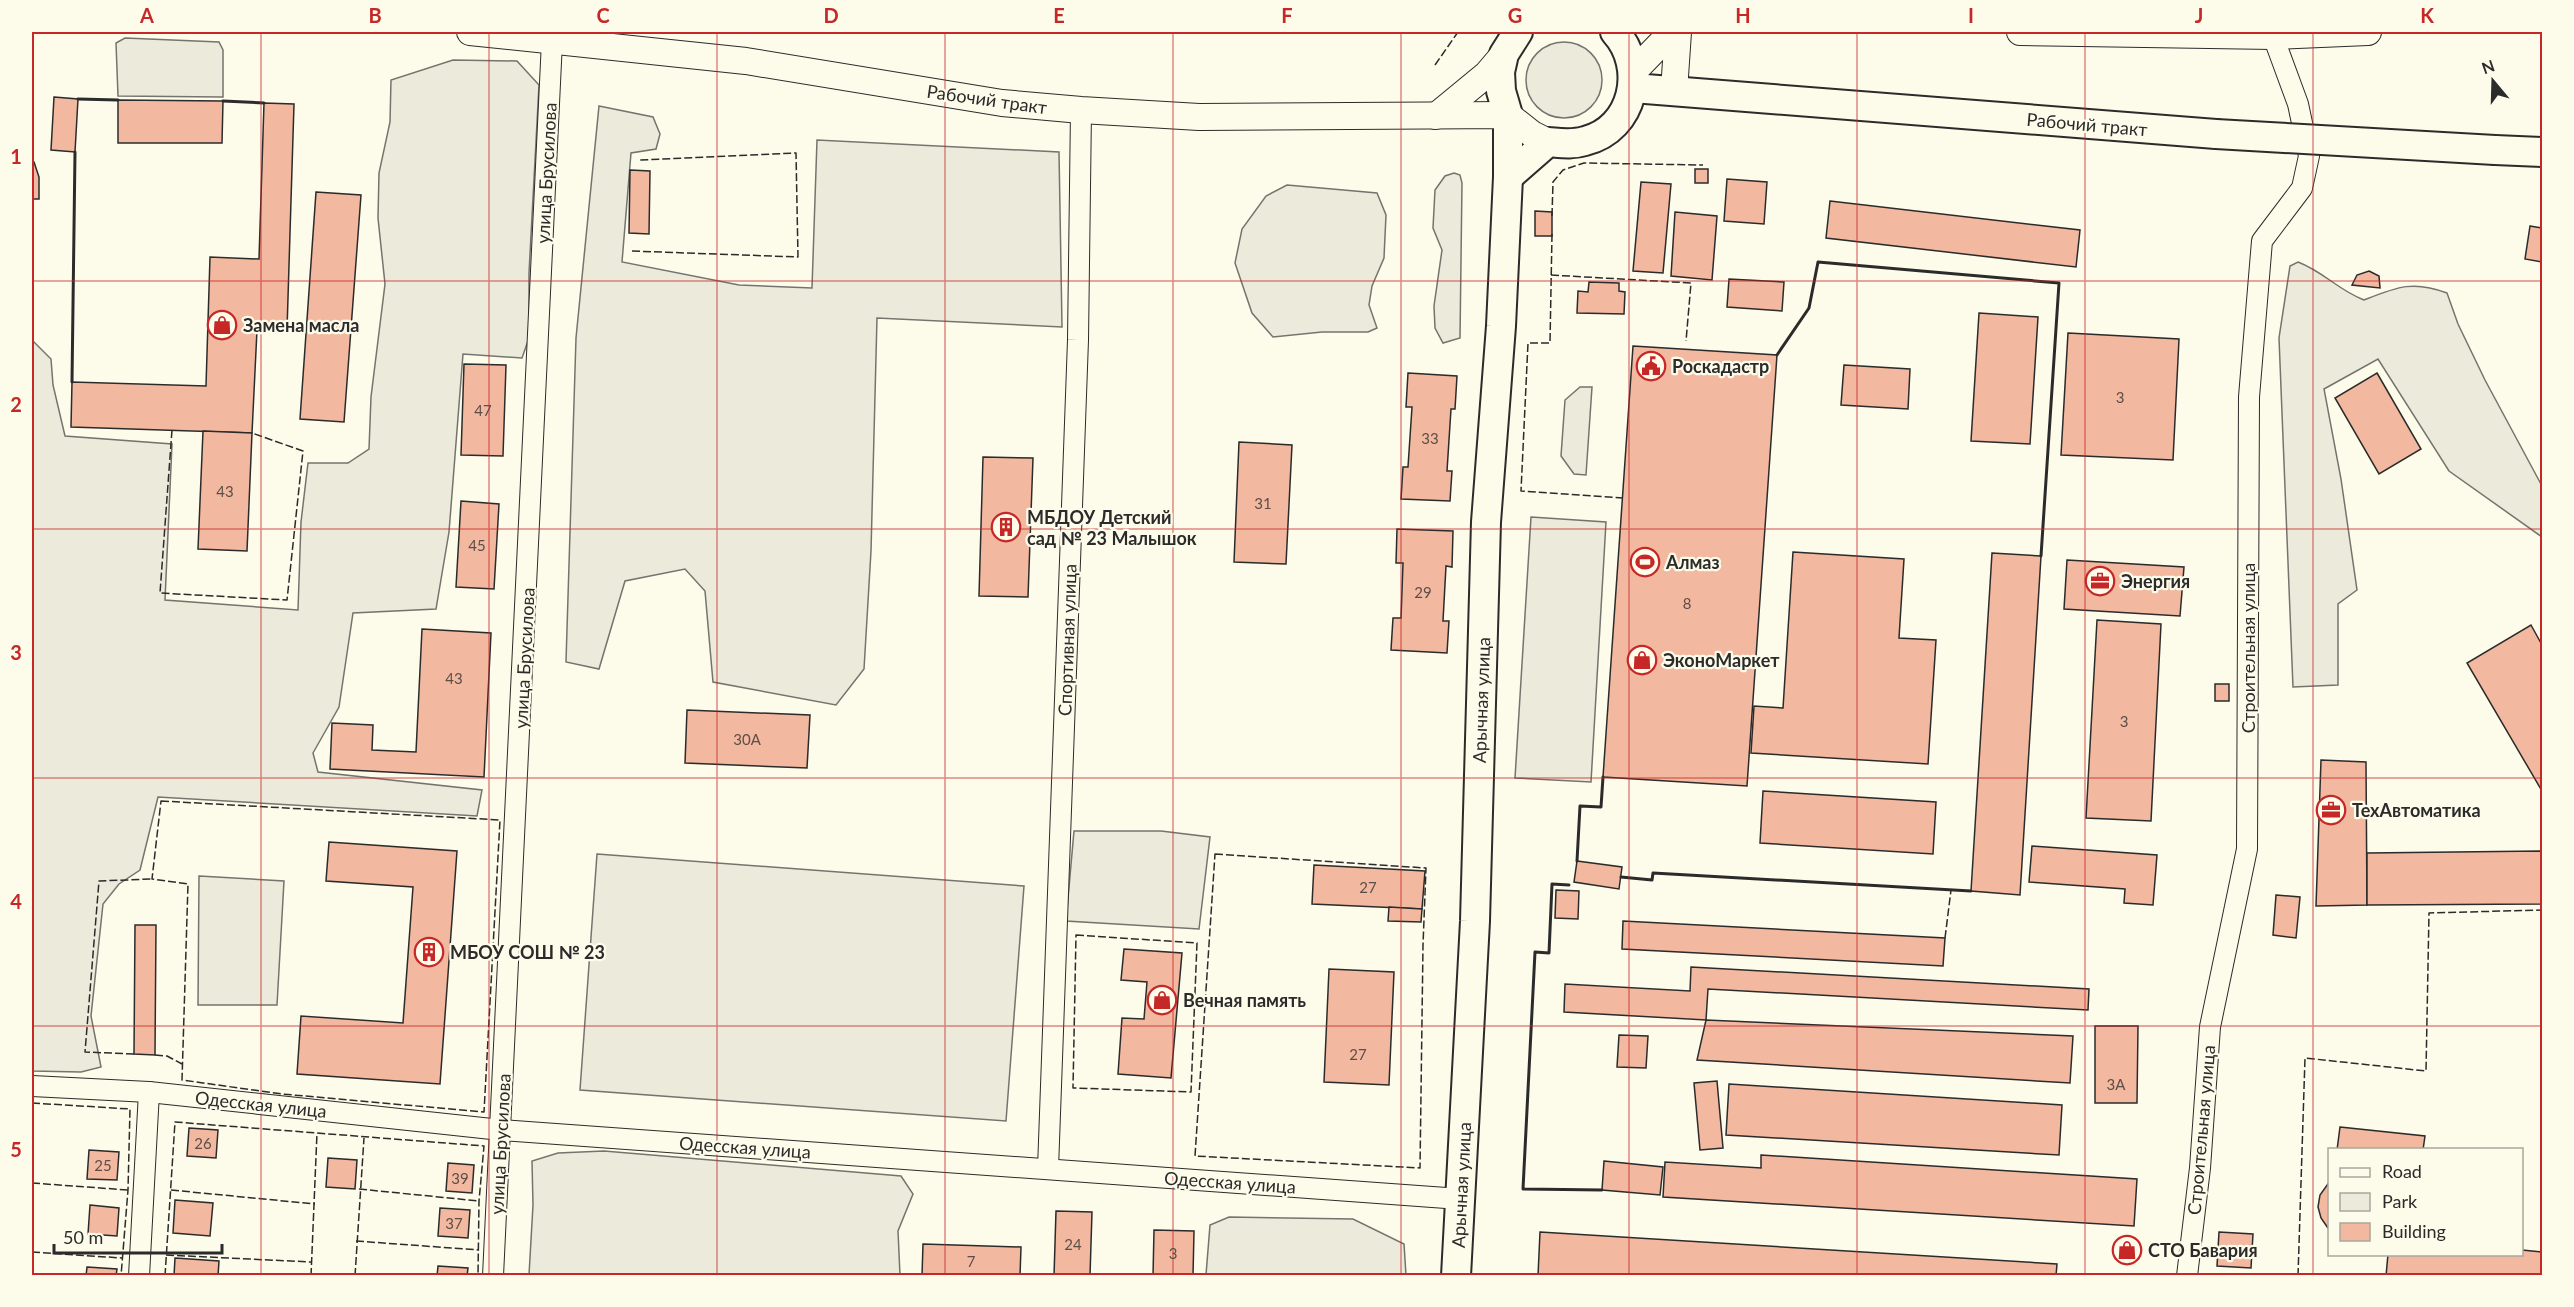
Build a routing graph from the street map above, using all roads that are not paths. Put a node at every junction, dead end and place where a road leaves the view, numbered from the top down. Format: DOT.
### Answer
graph roads {
  1 [pos="470,32"];
  2 [pos="1615,32"];
  3 [pos="1672,32"];
  4 [pos="1678,32"];
  5 [pos="2020,32"];
  6 [pos="2368,32"];
  7 [pos="2273,36"];
  8 [pos="552,41"];
  9 [pos="1511,43"];
  10 [pos="1633,80"];
  11 [pos="1674,91"];
  12 [pos="1081,111"];
  13 [pos="1508,115"];
  14 [pos="1436,116"];
  15 [pos="1548,142"];
  16 [pos="2542,143"];
  17 [pos="2495,150"];
  18 [pos="2542,152"];
  19 [pos="2542,162"];
  20 [pos="1508,177"];
  21 [pos="32,1086"];
  22 [pos="149,1092"];
  23 [pos="501,1130"];
  24 [pos="1048,1169"];
  25 [pos="1460,1199"];
  26 [pos="138,1275"];
  27 [pos="493,1275"];
  28 [pos="1456,1275"];
  29 [pos="2187,1275"];
  1 -- 8 [label="street, Рабочий тракт"];
  2 -- 10 [label="main road"];
  3 -- 10 [label="street"];
  4 -- 11 [label="street"];
  5 -- 7 [label="street"];
  6 -- 7 [label="street"];
  7 -- 29 [label="street, Строительная улица"];
  8 -- 12 [label="street, Рабочий тракт"];
  8 -- 23 [label="street, улица Брусилова"];
  9 -- 13 [label="main road"];
  9 -- 14 [label="street"];
  10 -- 11 [label="main road, Рабочий тракт"];
  10 -- 15 [label="main road"];
  11 -- 17 [label="main road, Рабочий тракт, bridge"];
  12 -- 14 [label="street, Рабочий тракт"];
  12 -- 24 [label="street, Спортивная улица"];
  13 -- 14 [label="street, Рабочий тракт"];
  13 -- 15 [label="street"];
  13 -- 20 [label="main road, Арычная улица"];
  15 -- 20 [label="main road"];
  16 -- 17 [label="street"];
  17 -- 18 [label="main road, Рабочий тракт"];
  17 -- 19 [label="street"];
  20 -- 25 [label="main road, Арычная улица"];
  21 -- 22 [label="street, Одесская улица"];
  22 -- 23 [label="street, Одесская улица"];
  22 -- 26 [label="street"];
  23 -- 24 [label="street, Одесская улица"];
  23 -- 27 [label="street, улица Брусилова"];
  24 -- 25 [label="street, Одесская улица"];
  25 -- 28 [label="main road, Арычная улица"];
}
